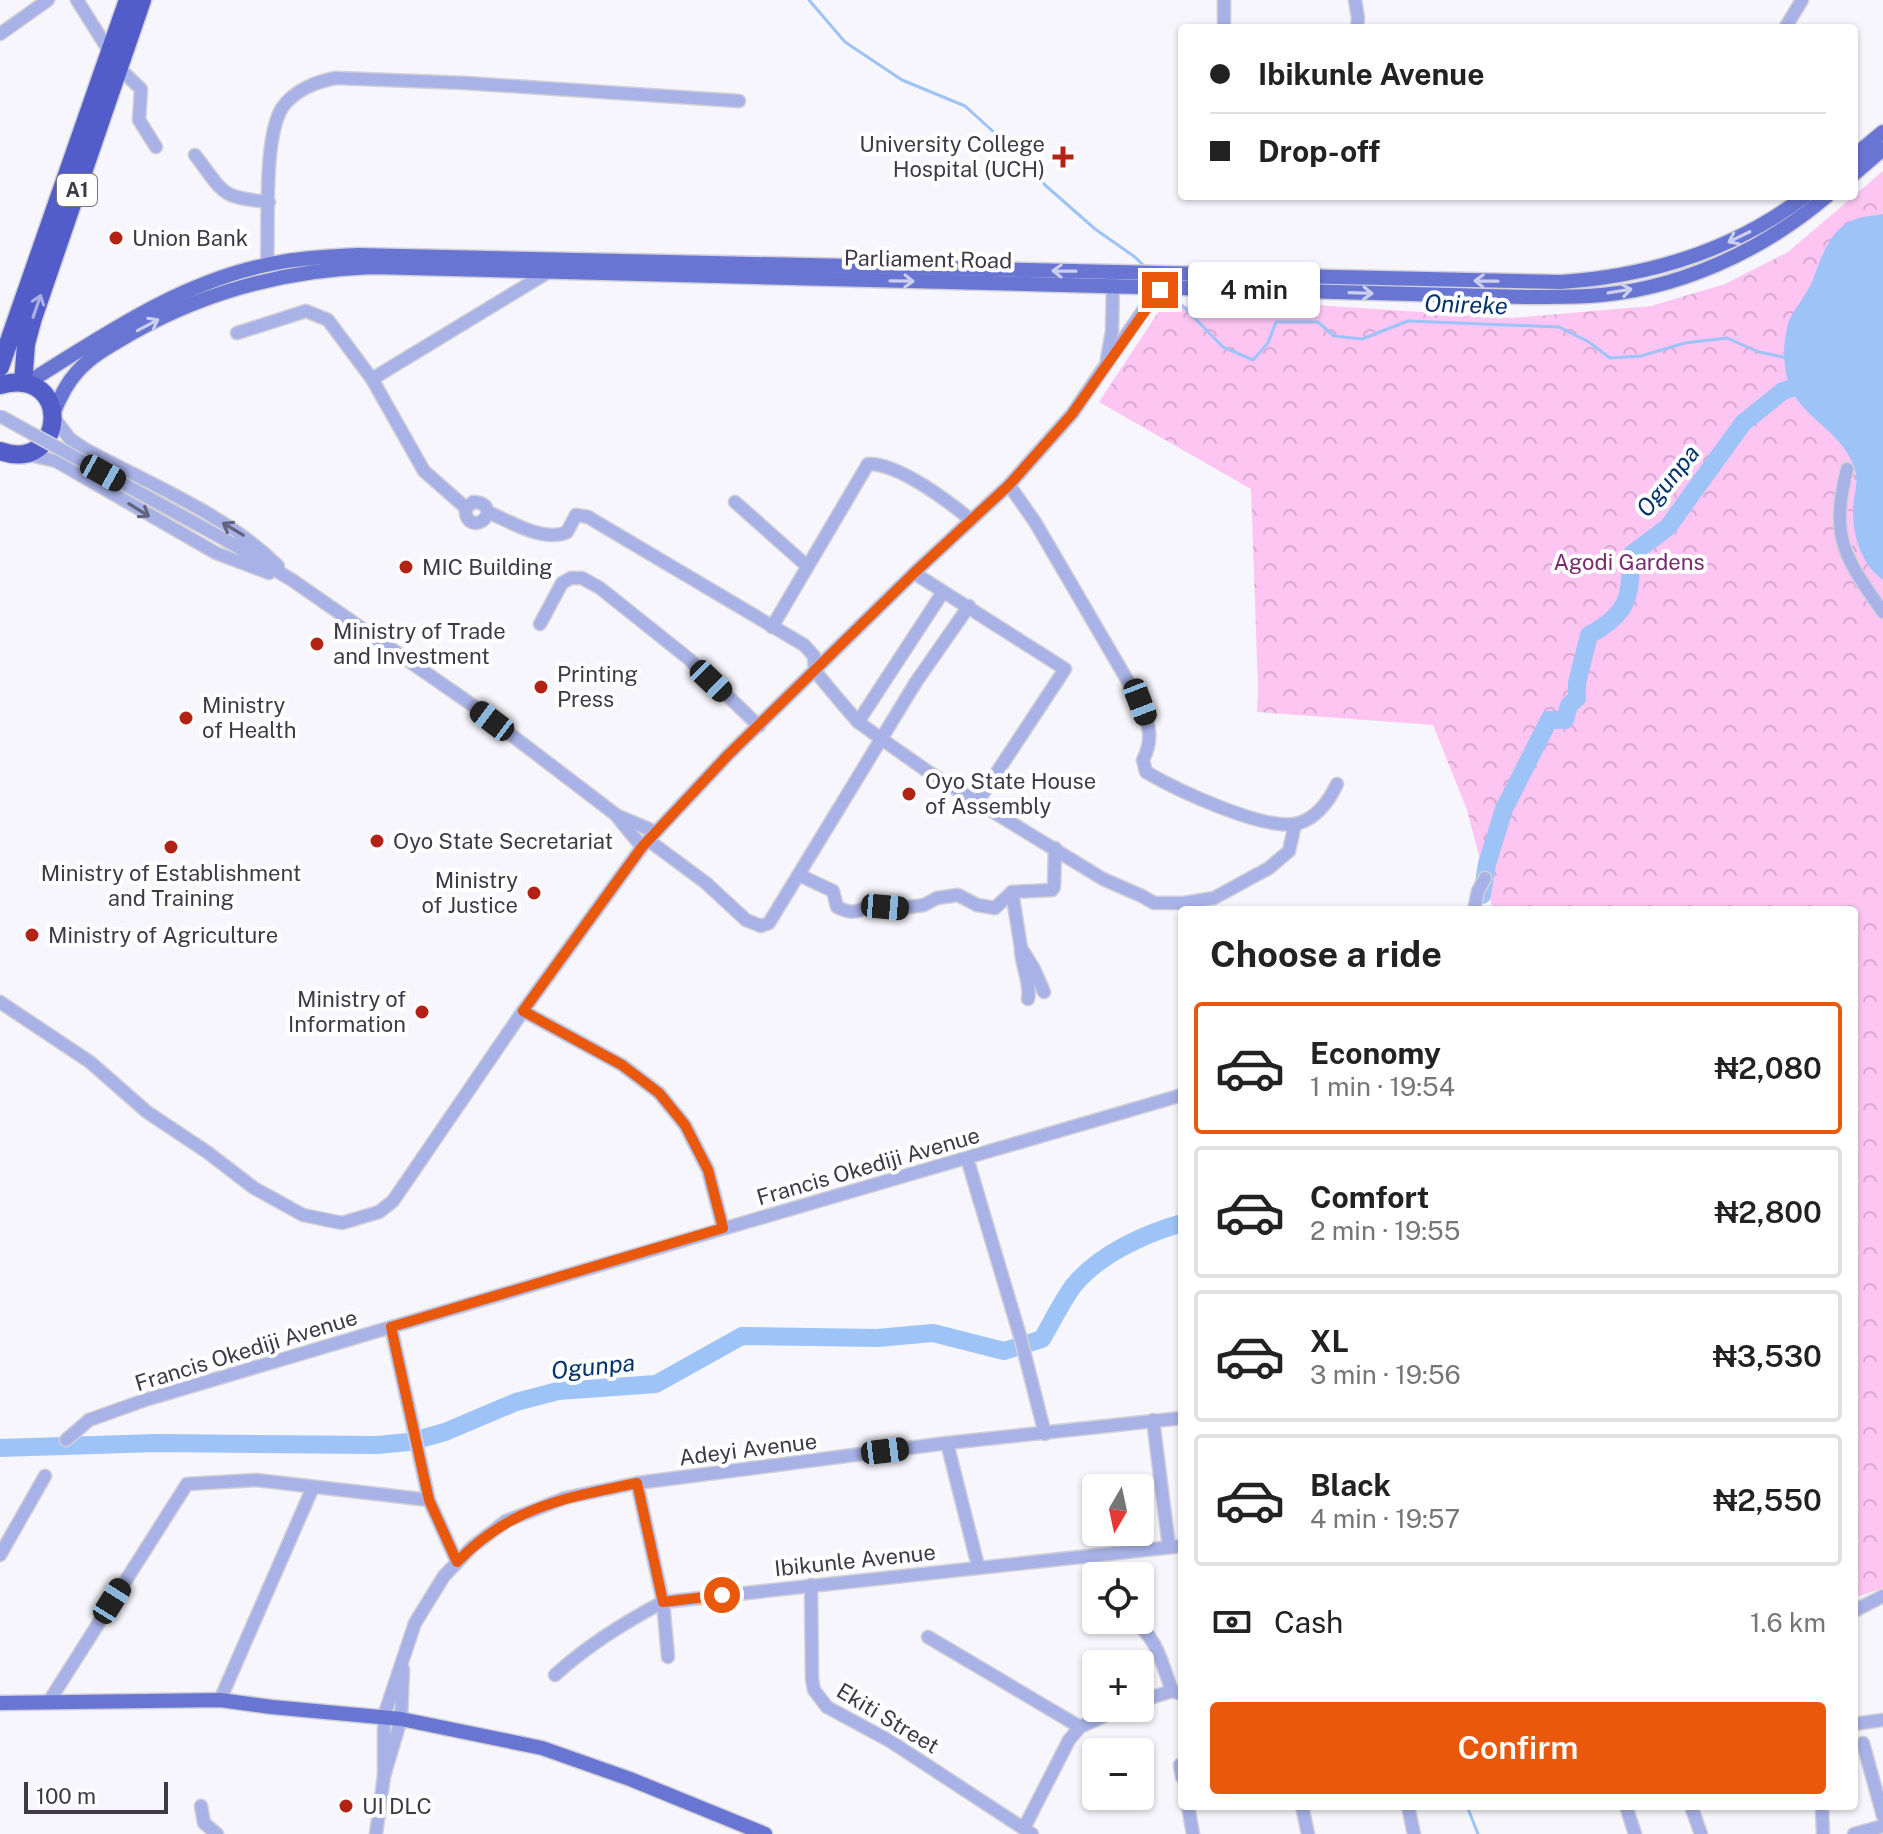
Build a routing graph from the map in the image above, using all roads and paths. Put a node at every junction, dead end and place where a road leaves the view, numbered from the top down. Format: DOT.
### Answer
graph roads {
  1 [pos="48,0"];
  2 [pos="77,0"];
  3 [pos="128,0"];
  4 [pos="142,0"];
  5 [pos="1224,0"];
  6 [pos="1355,0"];
  7 [pos="1802,0"];
  8 [pos="1224,24"];
  9 [pos="1357,24"];
  10 [pos="1787,24"];
  11 [pos="0,34"];
  12 [pos="117,60"];
  13 [pos="739,101"];
  14 [pos="1883,132"];
  15 [pos="156,147"];
  16 [pos="1883,149"];
  17 [pos="1858,153"];
  18 [pos="195,155"];
  19 [pos="1858,171"];
  20 [pos="1799,200"];
  21 [pos="1822,200"];
  22 [pos="269,202"];
  23 [pos="267,265"];
  24 [pos="552,266"];
  25 [pos="1113,279"];
  26 [pos="1158,281"];
  27 [pos="237,333"];
  28 [pos="1107,362"];
  29 [pos="0,367"];
  30 [pos="372,379"];
  31 [pos="25,383"];
  32 [pos="0,385"];
  33 [pos="0,416"];
  34 [pos="54,416"];
  35 [pos="8,457"];
  36 [pos="1847,469"];
  37 [pos="1009,485"];
  38 [pos="735,502"];
  39 [pos="971,520"];
  40 [pos="807,566"];
  41 [pos="914,573"];
  42 [pos="292,580"];
  43 [pos="943,592"];
  44 [pos="969,606"];
  45 [pos="1883,612"];
  46 [pos="540,624"];
  47 [pos="772,627"];
  48 [pos="815,671"];
  49 [pos="858,722"];
  50 [pos="759,726"];
  51 [pos="883,740"];
  52 [pos="1337,784"];
  53 [pos="978,801"];
  54 [pos="615,814"];
  55 [pos="1295,824"];
  56 [pos="649,840"];
  57 [pos="1055,848"];
  58 [pos="799,875"];
  59 [pos="1485,878"];
  60 [pos="1012,892"];
  61 [pos="1475,906"];
  62 [pos="1021,948"];
  63 [pos="1044,992"];
  64 [pos="1028,999"];
  65 [pos="0,1002"];
  66 [pos="523,1011"];
  67 [pos="1178,1096"];
  68 [pos="967,1158"];
  69 [pos="723,1228"];
  70 [pos="391,1327"];
  71 [pos="1178,1418"];
  72 [pos="1153,1420"];
  73 [pos="1045,1434"];
  74 [pos="66,1440"];
  75 [pos="947,1443"];
  76 [pos="45,1476"];
  77 [pos="637,1483"];
  78 [pos="313,1487"];
  79 [pos="429,1500"];
  80 [pos="1176,1546"];
  81 [pos="0,1555"];
  82 [pos="457,1562"];
  83 [pos="978,1566"];
  84 [pos="811,1585"];
  85 [pos="1883,1596"];
  86 [pos="663,1602"];
  87 [pos="1858,1609"];
  88 [pos="1149,1634"];
  89 [pos="928,1637"];
  90 [pos="668,1657"];
  91 [pos="403,1666"];
  92 [pos="555,1675"];
  93 [pos="1177,1692"];
  94 [pos="1154,1698"];
  95 [pos="220,1700"];
  96 [pos="0,1703"];
  97 [pos="48,1703"];
  98 [pos="384,1716"];
  99 [pos="401,1719"];
  100 [pos="1883,1720"];
  101 [pos="1091,1722"];
  102 [pos="1858,1723"];
  103 [pos="1080,1727"];
  104 [pos="1863,1743"];
  105 [pos="384,1776"];
  106 [pos="201,1806"];
  107 [pos="1189,1810"];
  108 [pos="1303,1810"];
  109 [pos="1409,1810"];
  110 [pos="1627,1810"];
  111 [pos="1692,1810"];
  112 [pos="1822,1810"];
  113 [pos="1883,1816"];
  114 [pos="1883,1826"];
  115 [pos="1028,1831"];
  116 [pos="217,1834"];
  117 [pos="376,1834"];
  118 [pos="765,1834"];
  119 [pos="1193,1834"];
  120 [pos="1308,1834"];
  121 [pos="1414,1834"];
  122 [pos="1635,1834"];
  123 [pos="1701,1834"];
  124 [pos="1823,1834"];
  125 [pos="1854,1834"];
  1 -- 11 [label="street"];
  2 -- 12 [label="street"];
  3 -- 12 [label="highway, A1"];
  4 -- 12 [label="highway, A1"];
  5 -- 8 [label="street"];
  6 -- 9 [label="street"];
  7 -- 10 [label="street"];
  12 -- 15 [label="street"];
  12 -- 29 [label="highway, A1"];
  31 -- 12 [label="highway, A1, one-way"];
  13 -- 22 [label="street"];
  14 -- 17 [label="main road"];
  16 -- 19 [label="main road"];
  18 -- 22 [label="street"];
  20 -- 26 [label="main road, Parliament Road, one-way"];
  26 -- 21 [label="main road, Parliament Road, one-way"];
  22 -- 23 [label="street"];
  23 -- 24 [label="main road, Parliament Road"];
  23 -- 31 [label="main road, Parliament Road"];
  24 -- 25 [label="main road, Parliament Road"];
  24 -- 30 [label="street"];
  34 -- 24 [label="main road, Parliament Road, one-way"];
  25 -- 26 [label="main road, Parliament Road"];
  25 -- 26 [label="main road, Parliament Road"];
  25 -- 28 [label="street"];
  26 -- 28 [label="street"];
  27 -- 30 [label="street"];
  28 -- 37 [label="street"];
  30 -- 47 [label="street"];
  31 -- 32 [label="highway"];
  31 -- 34 [label="highway"];
  33 -- 42 [label="street, bridge"];
  34 -- 35 [label="highway"];
  42 -- 34 [label="street, one-way"];
  35 -- 42 [label="street, one-way"];
  36 -- 45 [label="street"];
  37 -- 39 [label="street"];
  37 -- 55 [label="street"];
  38 -- 40 [label="street"];
  39 -- 40 [label="street"];
  39 -- 41 [label="street"];
  40 -- 47 [label="street"];
  41 -- 43 [label="street"];
  41 -- 48 [label="street"];
  42 -- 54 [label="street"];
  43 -- 44 [label="street"];
  43 -- 49 [label="street"];
  44 -- 51 [label="street"];
  44 -- 53 [label="street"];
  46 -- 50 [label="street"];
  47 -- 48 [label="street"];
  48 -- 49 [label="street"];
  48 -- 50 [label="street"];
  49 -- 51 [label="street"];
  50 -- 56 [label="street"];
  51 -- 53 [label="street"];
  51 -- 58 [label="street"];
  52 -- 55 [label="street"];
  53 -- 57 [label="street"];
  54 -- 56 [label="street"];
  54 -- 56 [label="street"];
  55 -- 57 [label="street"];
  56 -- 58 [label="street"];
  56 -- 66 [label="street"];
  57 -- 60 [label="street"];
  58 -- 60 [label="street"];
  59 -- 61 [label="street"];
  60 -- 62 [label="street"];
  62 -- 63 [label="street"];
  62 -- 64 [label="street"];
  65 -- 66 [label="street"];
  66 -- 69 [label="street"];
  67 -- 68 [label="street, Francis Okediji Avenue"];
  68 -- 69 [label="street, Francis Okediji Avenue"];
  68 -- 73 [label="street"];
  69 -- 70 [label="street, Francis Okediji Avenue"];
  70 -- 74 [label="street, Francis Okediji Avenue"];
  70 -- 79 [label="street"];
  71 -- 72 [label="street, Adeyi Avenue"];
  72 -- 73 [label="street, Adeyi Avenue"];
  72 -- 80 [label="street"];
  73 -- 75 [label="street, Adeyi Avenue"];
  75 -- 77 [label="street, Adeyi Avenue"];
  75 -- 83 [label="street"];
  76 -- 81 [label="street"];
  77 -- 82 [label="street, Adeyi Avenue"];
  77 -- 86 [label="street"];
  78 -- 79 [label="street"];
  78 -- 95 [label="street"];
  78 -- 97 [label="street"];
  79 -- 82 [label="street"];
  80 -- 83 [label="street, Ibikunle Avenue"];
  82 -- 91 [label="street, Adeyi Avenue"];
  83 -- 84 [label="street, Ibikunle Avenue"];
  84 -- 86 [label="street, Ibikunle Avenue"];
  84 -- 115 [label="street, Ekiti Street"];
  85 -- 87 [label="street"];
  86 -- 90 [label="street"];
  86 -- 92 [label="street, Ibikunle Avenue"];
  88 -- 93 [label="street"];
  89 -- 103 [label="street"];
  91 -- 98 [label="street, Adeyi Avenue"];
  91 -- 99 [label="street, Adeyi Avenue"];
  93 -- 94 [label="street"];
  95 -- 97 [label="main road"];
  95 -- 98 [label="main road"];
  96 -- 97 [label="main road"];
  98 -- 99 [label="main road"];
  98 -- 105 [label="street"];
  99 -- 105 [label="street, Adeyi Avenue"];
  99 -- 118 [label="main road"];
  100 -- 102 [label="street"];
  101 -- 103 [label="street"];
  103 -- 115 [label="street"];
  104 -- 113 [label="street"];
  105 -- 117 [label="street"];
  106 -- 116 [label="street"];
  107 -- 119 [label="street"];
  108 -- 120 [label="street"];
  109 -- 121 [label="street"];
  110 -- 122 [label="street"];
  111 -- 123 [label="street"];
  112 -- 124 [label="street"];
  114 -- 125 [label="street"];
}
